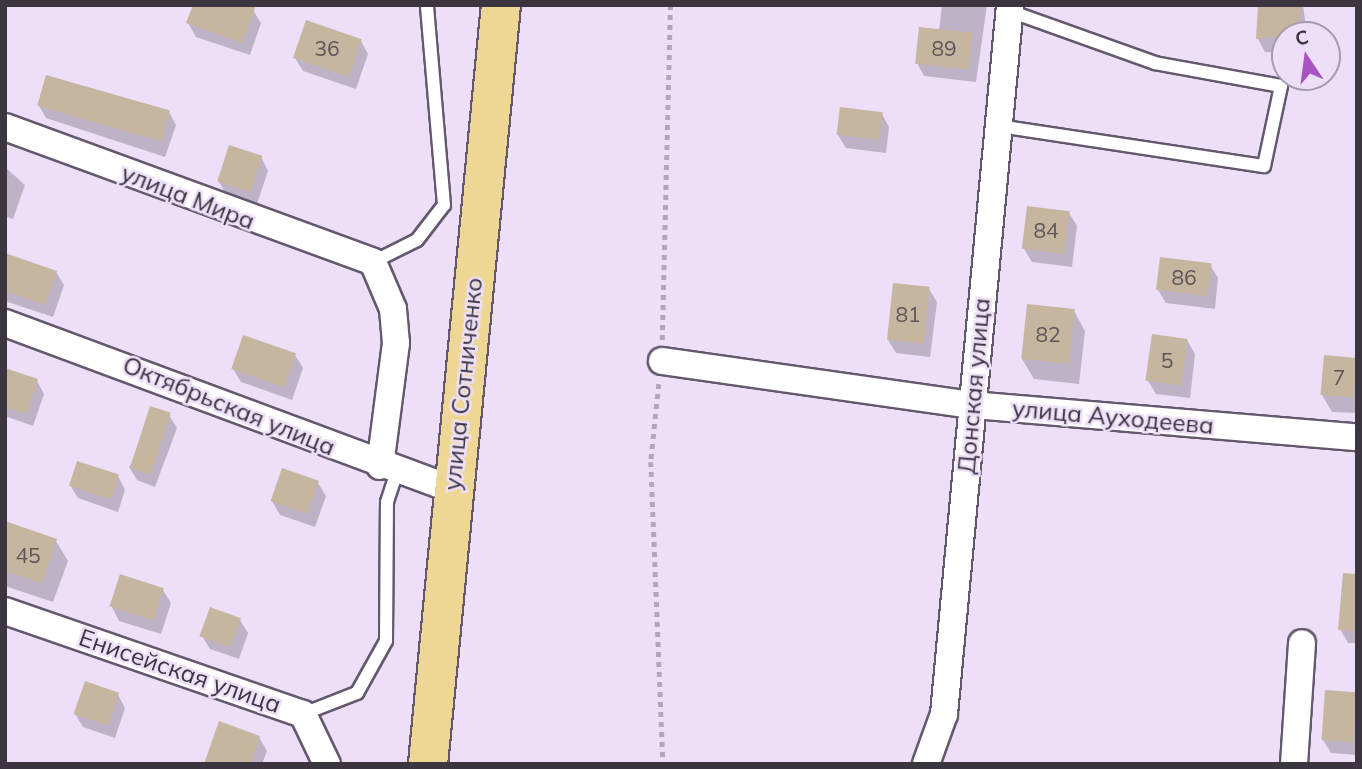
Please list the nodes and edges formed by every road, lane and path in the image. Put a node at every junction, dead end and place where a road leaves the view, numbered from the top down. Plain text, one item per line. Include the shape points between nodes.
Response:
1 (426, 5) edge
2 (501, 5) edge
3 (1010, 8) edge
4 (999, 126) junction
5 (5, 127) edge
6 (373, 262) junction
7 (5, 323) edge
8 (662, 361) dead end
9 (972, 405) junction
10 (1357, 437) edge
11 (388, 469) junction
12 (452, 489) junction
13 (5, 611) edge
14 (1302, 643) dead end
15 (303, 714) junction
16 (327, 764) edge
17 (428, 764) edge
18 (926, 764) edge
19 (1294, 764) edge

1 - 6 lane via 444,205 417,240
2 - 12 main road, улица Сотниченко
3 - 4 street, Донская улица
3 - 4 lane via 1155,63 1281,86 1264,166
4 - 9 street, Донская улица
5 - 6 street, улица Мира
6 - 11 street via 393,309 396,343
7 - 11 street, Октябрьская улица via 188,386
8 - 9 street, улица Ауходеева
9 - 10 street, улица Ауходеева
9 - 18 street, Донская улица via 944,715
11 - 12 street, Октябрьская улица
11 - 15 lane via 386,641 357,693
12 - 17 main road, улица Сотниченко
13 - 15 street, Енисейская улица
14 - 19 street
15 - 16 street, Енисейская улица

